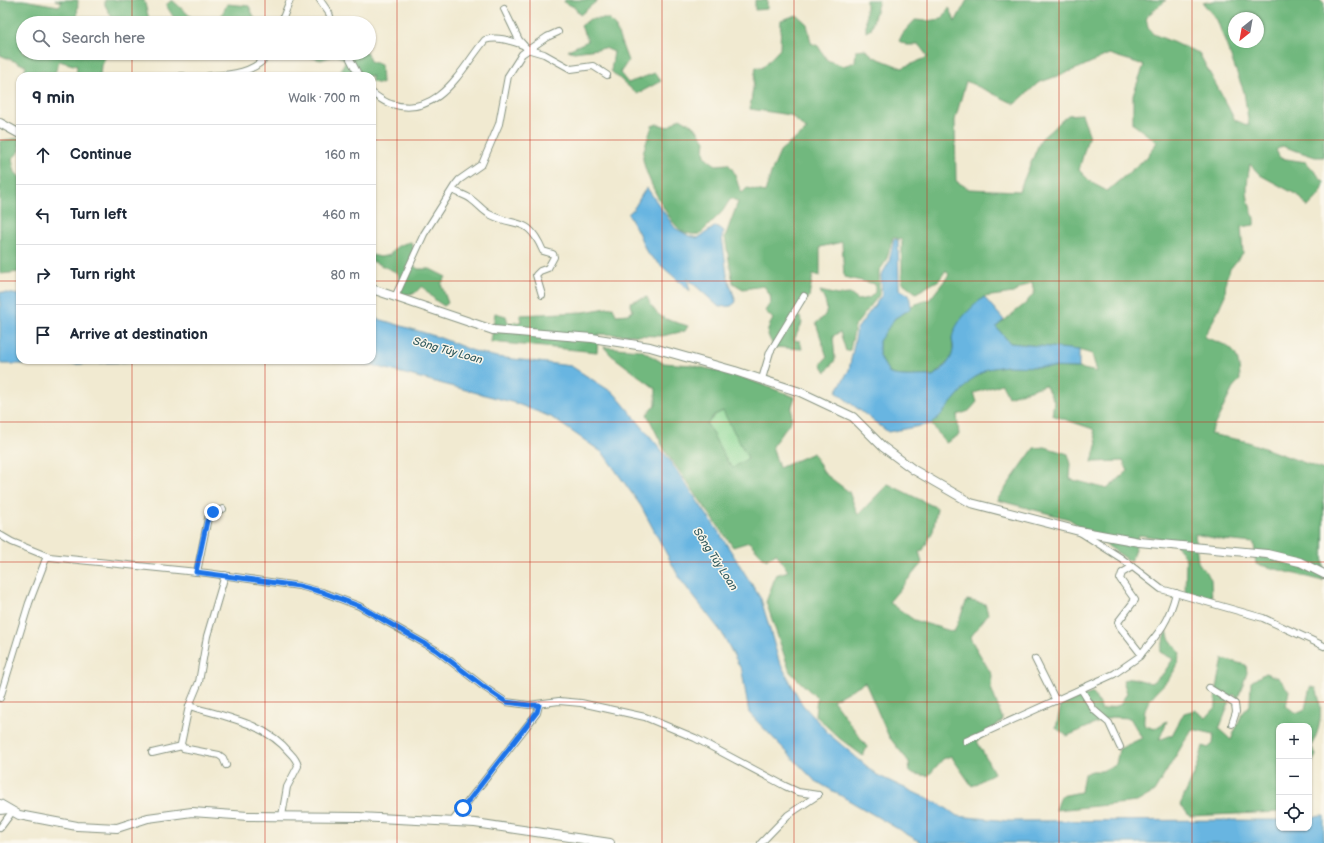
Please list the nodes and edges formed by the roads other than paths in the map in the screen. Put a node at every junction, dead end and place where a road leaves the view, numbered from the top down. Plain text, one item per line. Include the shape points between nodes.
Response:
1 (290, 0) edge
2 (320, 0) edge
3 (504, 9) dead end
4 (284, 16) edge
5 (330, 16) edge
6 (558, 32) dead end
7 (525, 47) junction
8 (260, 60) edge
9 (351, 60) edge
10 (242, 72) edge
11 (357, 72) edge
12 (607, 75) dead end
13 (376, 95) edge
14 (0, 123) edge
15 (16, 132) edge
16 (452, 190) junction
17 (376, 289) edge
18 (396, 295) junction
19 (542, 295) dead end
20 (804, 296) dead end
21 (762, 379) junction
22 (223, 509) dead end
23 (1079, 531) junction
24 (0, 535) edge
25 (47, 556) junction
26 (1132, 567) junction
27 (196, 572) junction
28 (1324, 574) edge
29 (224, 575) junction
30 (1176, 593) junction
31 (1324, 646) edge
32 (1141, 654) junction
33 (1035, 659) dead end
34 (1209, 688) dead end
35 (1081, 689) junction
36 (0, 698) edge
37 (1056, 701) junction
38 (539, 705) junction
39 (189, 706) junction
40 (1232, 724) dead end
41 (966, 742) dead end
42 (182, 746) junction
43 (1120, 747) dead end
44 (152, 752) dead end
45 (226, 765) dead end
46 (0, 804) edge
47 (7, 811) edge
48 (282, 816) junction
49 (452, 822) junction
50 (0, 828) edge
51 (610, 843) edge
52 (761, 843) edge

1 - 4 street
2 - 5 street
3 - 7 street via 509,23
6 - 7 street
7 - 12 street via 571,69 593,66
7 - 13 street via 508,40 485,40 439,97 421,104 405,107 390,104
7 - 16 street via 508,76 499,124 482,164 459,180
8 - 10 street
9 - 11 street
14 - 15 street
16 - 18 street via 424,234
16 - 19 street via 472,199 490,215 526,226 535,235 543,251 553,254 548,268 536,275
17 - 18 street
18 - 21 street via 493,330 592,338 650,347
20 - 21 street via 770,352
21 - 23 street via 800,392 853,417 883,447 914,470 972,504
22 - 27 street via 216,510 208,518
23 - 26 street
23 - 28 street via 1139,542 1268,554 1300,562
24 - 25 street
25 - 27 street
25 - 36 street via 29,603
26 - 30 street via 1161,589
26 - 32 street via 1122,573 1120,579 1135,600 1118,622
27 - 29 street
29 - 38 street via 299,586 359,606 436,650 506,702
29 - 39 street via 198,682
30 - 31 street via 1263,618
30 - 32 street via 1162,629
32 - 35 street via 1114,674
33 - 37 street
34 - 40 street via 1235,704 1236,712
35 - 37 street
35 - 43 street via 1094,710 1109,723
37 - 41 street
38 - 49 street via 537,712
38 - 52 street via 559,701 581,703 645,717 695,738 798,792 818,795 785,818
39 - 42 street
39 - 48 street via 249,724 283,744 298,766 287,787
42 - 44 street
42 - 45 street via 218,755 223,758
46 - 47 street
47 - 48 street via 33,819 77,826 117,828 148,818 192,812
47 - 50 street
48 - 49 street
49 - 51 street via 475,823

